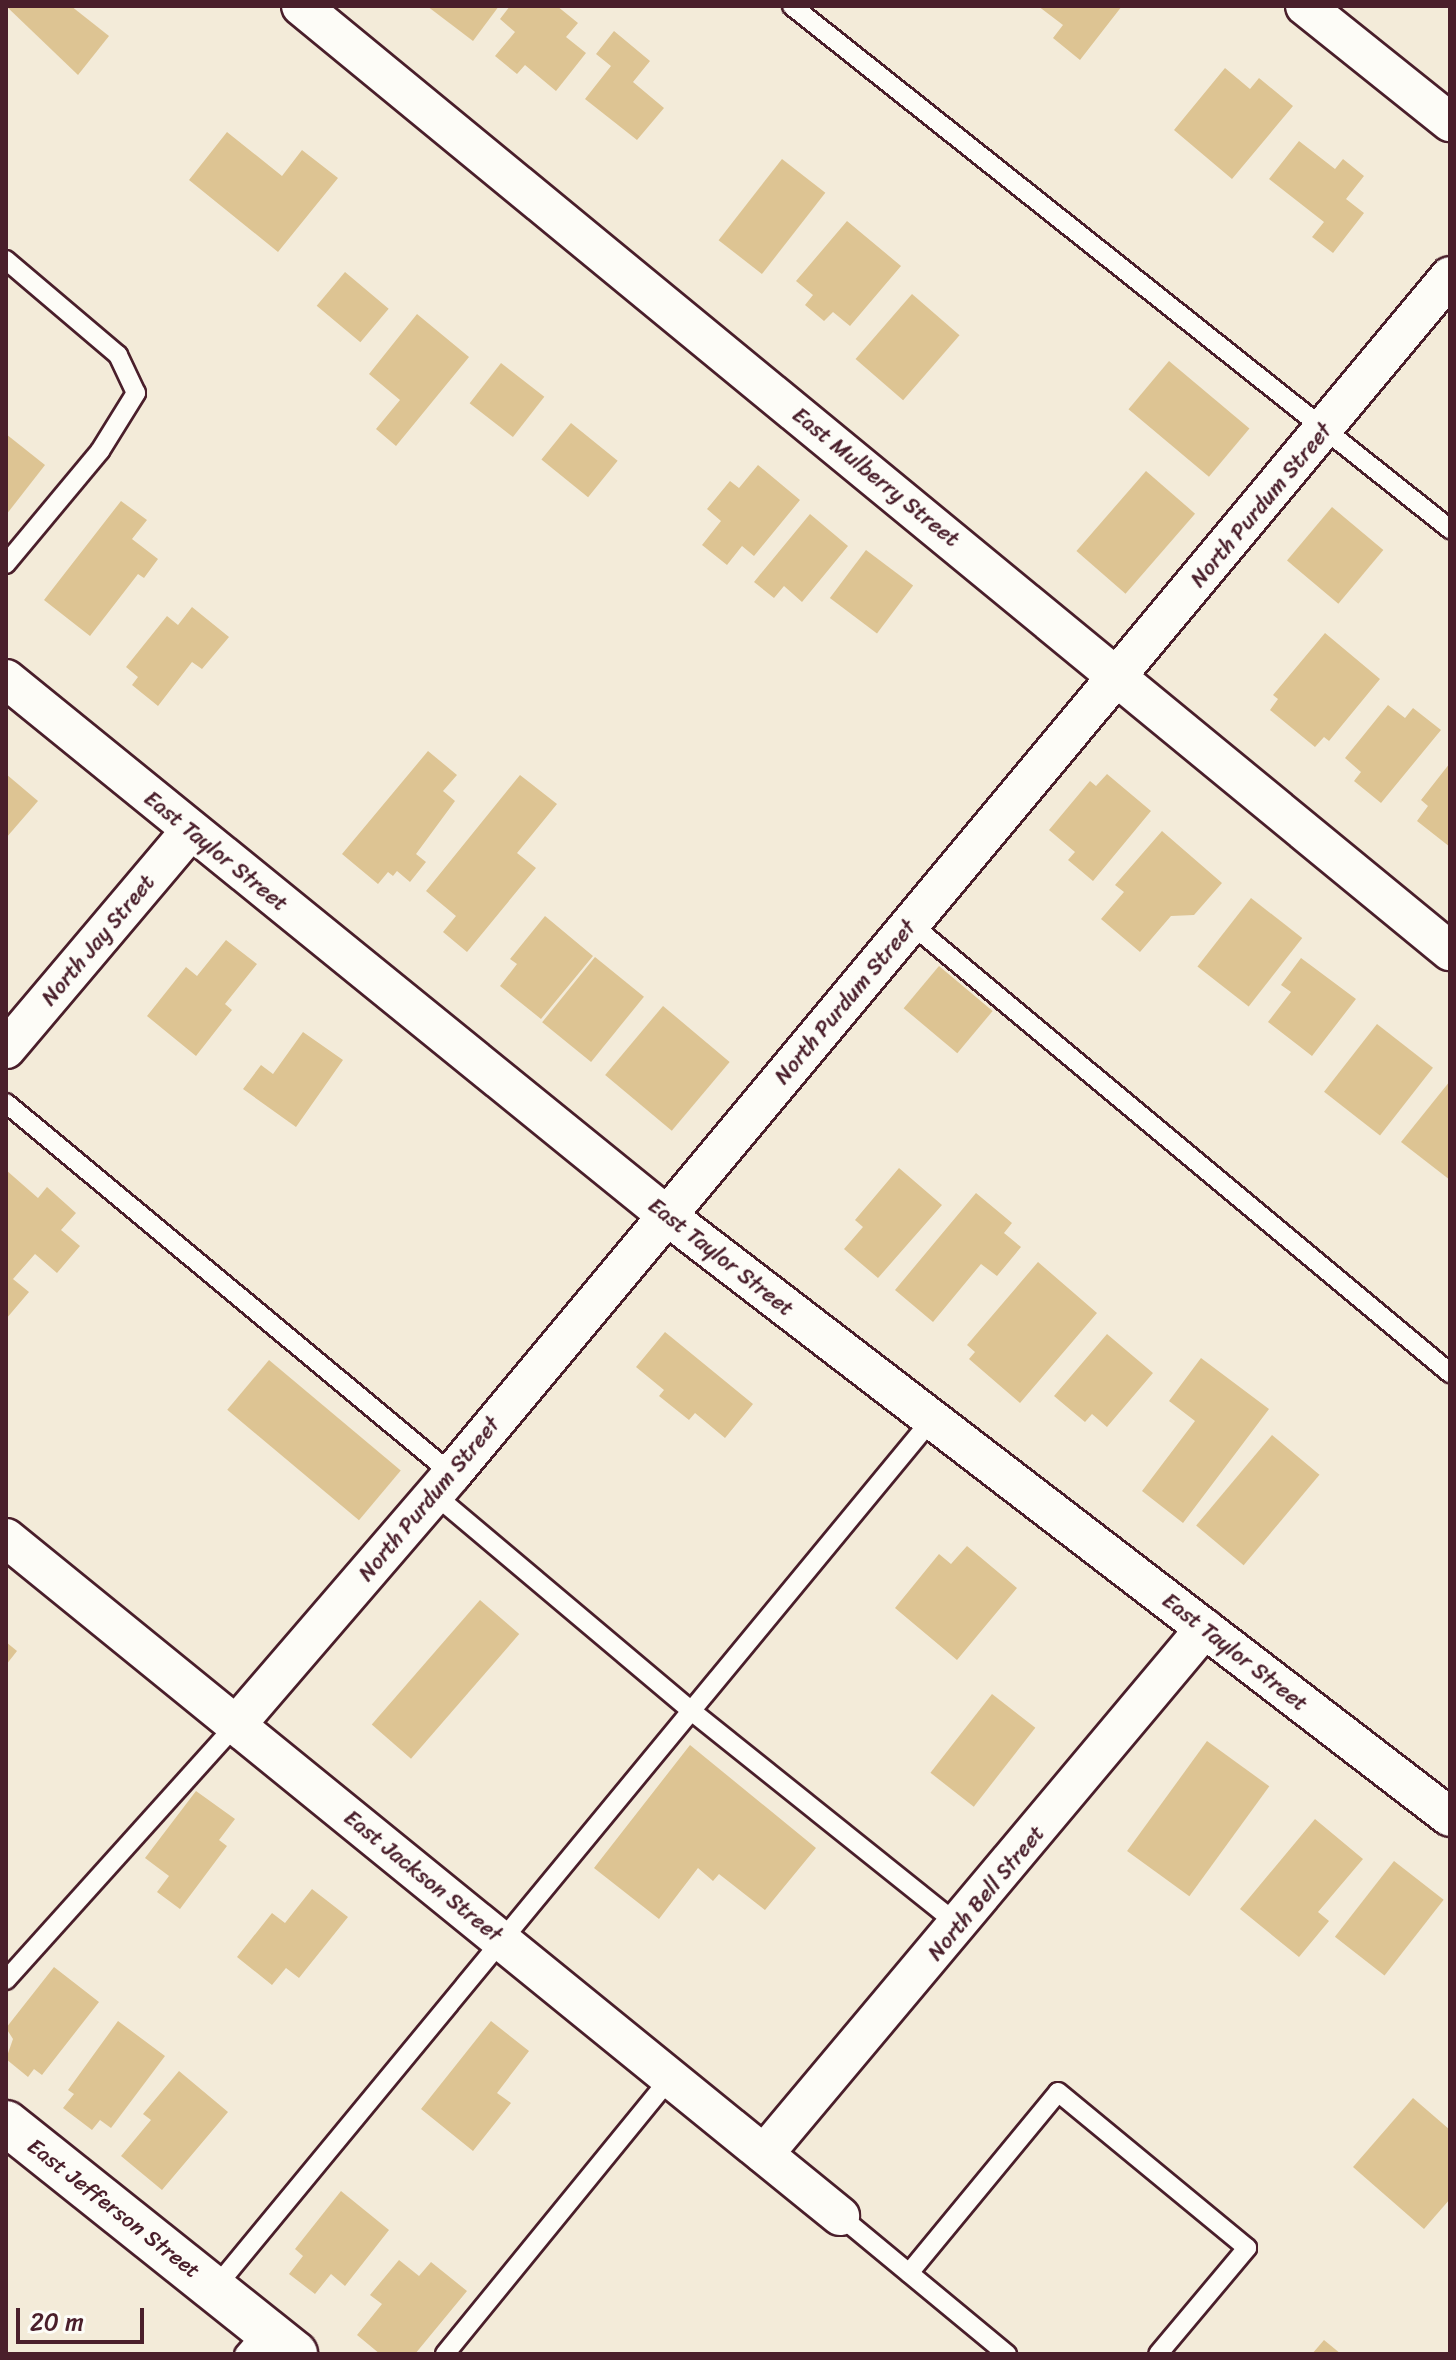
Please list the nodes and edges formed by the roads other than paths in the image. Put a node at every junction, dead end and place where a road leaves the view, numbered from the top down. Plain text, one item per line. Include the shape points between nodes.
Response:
1 (301, 6) edge
2 (792, 6) edge
3 (1305, 6) edge
4 (1450, 122) edge
5 (6, 260) edge
6 (1450, 276) edge
7 (1323, 430) junction
8 (1450, 529) edge
9 (6, 564) edge
10 (1118, 676) junction
11 (6, 679) edge
12 (190, 831) junction
13 (911, 924) junction
14 (1450, 951) edge
15 (6, 1049) edge
16 (6, 1103) edge
17 (666, 1215) junction
18 (1450, 1373) edge
19 (932, 1419) junction
20 (444, 1484) junction
21 (6, 1538) edge
22 (1205, 1628) junction
23 (694, 1713) junction
24 (236, 1725) junction
25 (1450, 1817) edge
26 (959, 1925) junction
27 (502, 1941) junction
28 (6, 1980) edge
29 (671, 2077) junction
30 (6, 2123) edge
31 (764, 2154) junction
32 (840, 2216) joint
33 (909, 2273) junction
34 (215, 2288) junction
35 (268, 2346) edge
36 (445, 2354) edge
37 (1007, 2354) edge
38 (1158, 2354) edge

1 - 10 street, East Mulberry Street
2 - 7 lane
3 - 4 street
5 - 9 lane via 118,355 136,393 100,451
6 - 7 street, North Purdum Street
7 - 8 lane
7 - 10 street, North Purdum Street
10 - 13 street, North Purdum Street
10 - 14 street, East Mulberry Street
11 - 12 street, East Taylor Street
12 - 15 street, North Jay Street
12 - 17 street, East Taylor Street
13 - 17 street, North Purdum Street
13 - 18 lane
16 - 20 lane
17 - 19 street, East Taylor Street
17 - 20 street, North Purdum Street
19 - 22 street, East Taylor Street
19 - 23 lane
20 - 23 lane
20 - 24 street, North Purdum Street
21 - 24 street, East Jackson Street
22 - 25 street, East Taylor Street
22 - 26 street, North Bell Street
23 - 26 lane
23 - 27 lane
24 - 27 street, East Jackson Street
24 - 28 lane
26 - 31 street, North Bell Street
27 - 29 street, East Jackson Street
27 - 34 lane
29 - 31 street, East Jackson Street
29 - 36 lane
30 - 34 street, East Jefferson Street
31 - 32 street, East Jackson Street
32 - 33 lane
33 - 37 lane
33 - 38 lane via 1058,2092 1247,2248
34 - 35 street, East Jefferson Street

